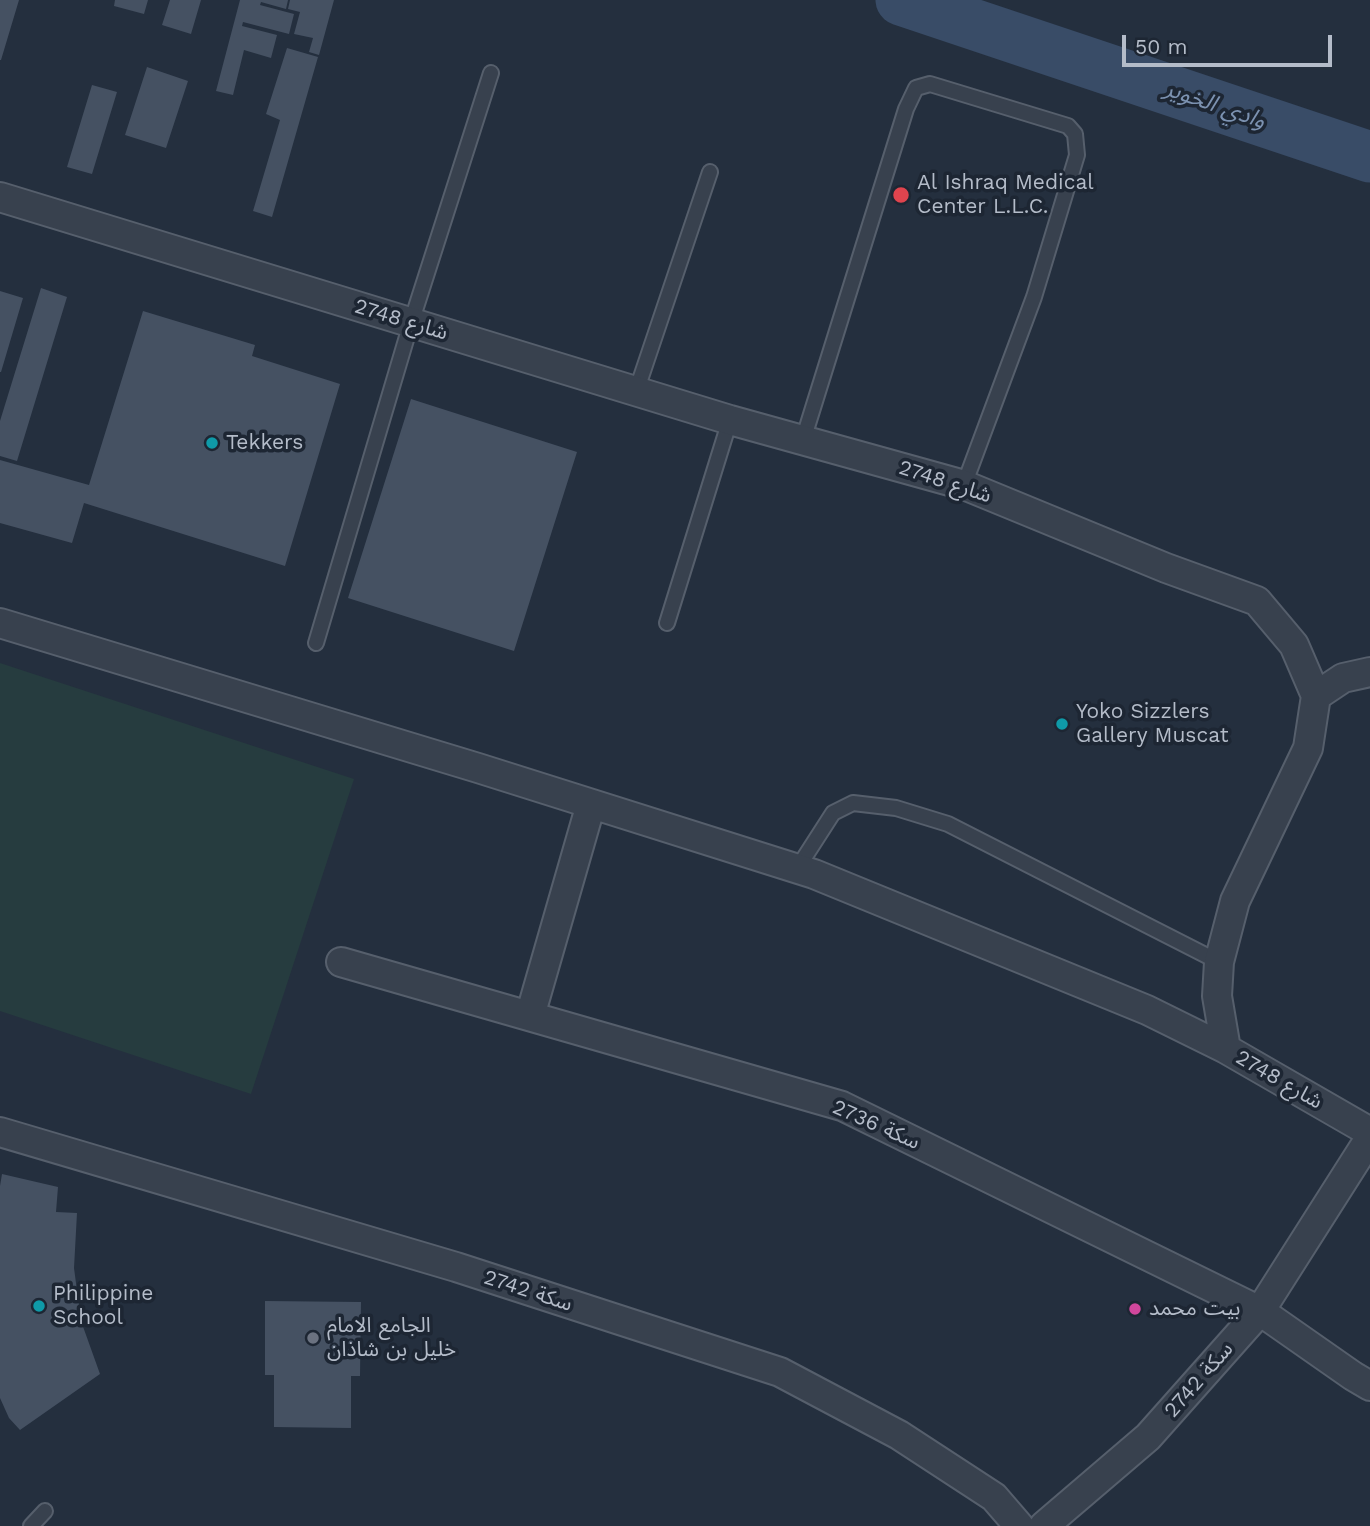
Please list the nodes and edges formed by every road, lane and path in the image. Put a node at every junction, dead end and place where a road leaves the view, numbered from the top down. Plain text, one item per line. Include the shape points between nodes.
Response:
1 (491, 73) dead end
2 (710, 172) dead end
3 (0, 197) edge
4 (411, 323) junction
5 (636, 392) junction
6 (730, 420) junction
7 (803, 440) junction
8 (964, 485) junction
9 (0, 623) edge
10 (667, 623) dead end
11 (316, 643) dead end
12 (1370, 672) edge
13 (1315, 696) junction
14 (591, 804) junction
15 (797, 869) junction
16 (341, 962) dead end
17 (1219, 962) junction
18 (530, 1016) junction
19 (1226, 1049) junction
20 (0, 1132) edge
21 (1370, 1132) edge
22 (1370, 1139) edge
23 (1260, 1311) junction
24 (1370, 1386) edge
25 (45, 1511) dead end
26 (31, 1526) edge
27 (1019, 1526) edge
28 (1044, 1526) edge

1 - 4 lane
2 - 5 lane
3 - 4 street, شارع 2748
4 - 5 street, شارع 2748
4 - 11 lane
5 - 6 street, شارع 2748
6 - 7 street, شارع 2748
6 - 10 lane
7 - 8 street, شارع 2748
7 - 8 lane via 906,109 916,88 930,84 1068,125 1075,134 1077,155 1034,297
8 - 13 street, شارع 2748 via 1257,601 1294,645
9 - 14 street
12 - 13 street via 1343,678
13 - 17 street, شارع 2748 via 1308,748 1235,901
14 - 15 street
14 - 18 street
15 - 17 lane via 833,813 853,803 896,808 948,824
15 - 19 street via 1147,1010
16 - 18 street, سكة 2736
17 - 19 street, شارع 2748 via 1217,996
18 - 23 street, سكة 2736 via 842,1106
19 - 21 street, شارع 2748
20 - 27 street, سكة 2742 via 456,1268 780,1372 899,1435 994,1497
22 - 23 street, سكة 2742
23 - 24 street, سكة 2736
23 - 28 street, سكة 2742 via 1148,1437
25 - 26 lane

